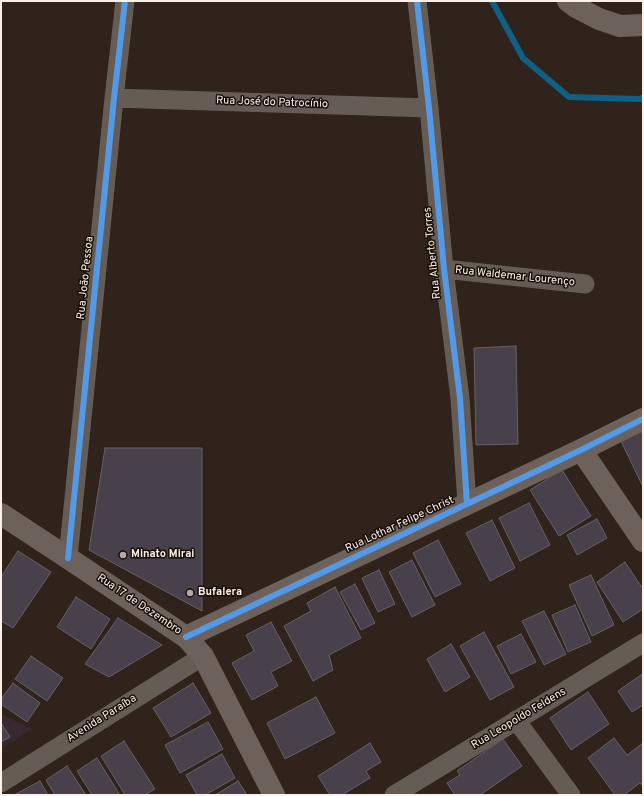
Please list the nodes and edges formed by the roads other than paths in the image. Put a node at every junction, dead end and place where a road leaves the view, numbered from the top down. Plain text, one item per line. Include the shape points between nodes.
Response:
1 (125, 1) edge
2 (417, 1) edge
3 (568, 1) edge
4 (643, 25) edge
5 (114, 98) junction
6 (429, 108) junction
7 (444, 269) junction
8 (585, 284) dead end
9 (643, 419) edge
10 (581, 450) junction
11 (467, 504) junction
12 (1, 514) edge
13 (643, 541) edge
14 (68, 558) junction
15 (186, 637) junction
16 (643, 643) edge
17 (203, 656) junction
18 (516, 720) junction
19 (1, 783) edge
20 (274, 795) edge
21 (394, 795) edge
22 (571, 795) edge

1 - 5 street, Rua João Pessoa
2 - 6 street, Rua Alberto Torres
3 - 4 street via 600,19 620,26
5 - 6 street, Rua José do Patrocínio
5 - 14 street, Rua João Pessoa
6 - 7 street, Rua Alberto Torres
7 - 8 street, Rua Waldemar Lourenço
7 - 11 street, Rua Alberto Torres via 460,398
9 - 10 street, Rua Lothar Felipe Christ
10 - 11 street, Rua Lothar Felipe Christ
10 - 13 street
11 - 15 street, Rua Lothar Felipe Christ
12 - 14 street, Rua 17 de Dezembro
14 - 15 street, Rua 17 de Dezembro
15 - 17 street, Rua 17 de Dezembro
16 - 18 street, Rua Leopoldo Feldens
17 - 19 street, Avenida Paraíba
17 - 20 street, Rua 17 de Dezembro
18 - 21 street, Rua Leopoldo Feldens
18 - 22 street

